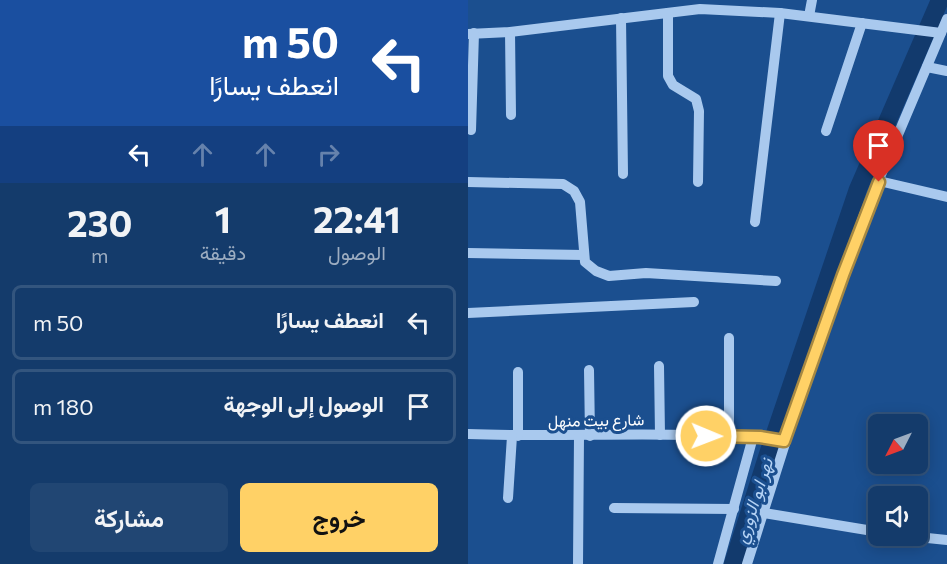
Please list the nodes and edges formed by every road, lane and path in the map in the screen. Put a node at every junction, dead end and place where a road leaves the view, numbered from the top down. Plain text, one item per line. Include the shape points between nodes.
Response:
1 (812, 0) edge
2 (668, 13) junction
3 (780, 13) junction
4 (809, 16) junction
5 (621, 18) junction
6 (947, 19) edge
7 (862, 22) junction
8 (510, 32) junction
9 (941, 33) junction
10 (471, 34) edge
11 (927, 67) junction
12 (947, 71) edge
13 (511, 115) dead end
14 (471, 130) dead end
15 (826, 131) dead end
16 (623, 174) dead end
17 (468, 182) edge
18 (698, 182) dead end
19 (879, 182) junction
20 (947, 197) edge
21 (755, 222) dead end
22 (468, 253) edge
23 (584, 255) junction
24 (776, 281) dead end
25 (694, 302) dead end
26 (468, 314) edge
27 (729, 338) dead end
28 (659, 366) dead end
29 (589, 370) dead end
30 (518, 372) dead end
31 (468, 434) edge
32 (660, 435) junction
33 (515, 436) junction
34 (584, 436) junction
35 (729, 436) junction
36 (757, 437) junction
37 (781, 440) junction
38 (508, 498) dead end
39 (614, 508) dead end
40 (734, 509) junction
41 (764, 513) junction
42 (868, 530) edge
43 (928, 538) edge
44 (947, 540) edge
45 (578, 564) edge
46 (718, 564) edge
47 (747, 564) edge

1 - 4 street
2 - 3 street via 700,9
2 - 5 street
2 - 18 street via 668,76 673,85 696,99 699,111
3 - 4 street
3 - 21 street
4 - 7 street
5 - 8 street
5 - 16 street
6 - 9 street
7 - 9 street
7 - 15 street
8 - 10 street
8 - 13 street
9 - 11 street
10 - 14 street
11 - 12 street
11 - 19 street
17 - 23 street via 563,184 580,202
19 - 20 street
19 - 37 street
22 - 23 street
23 - 24 street via 585,262 596,272 609,276 646,273
25 - 26 street
27 - 35 street
28 - 32 street
29 - 34 street
30 - 33 street
31 - 33 street, شارع بيت منهل
32 - 34 street, شارع بيت منهل
32 - 35 street, شارع بيت منهل
33 - 34 street, شارع بيت منهل
33 - 38 street
34 - 45 street
35 - 36 street, شارع بيت منهل
36 - 37 street, شارع بيت منهل
36 - 40 street
37 - 41 street
39 - 40 street
40 - 46 street
41 - 42 street
41 - 47 street
43 - 44 street

